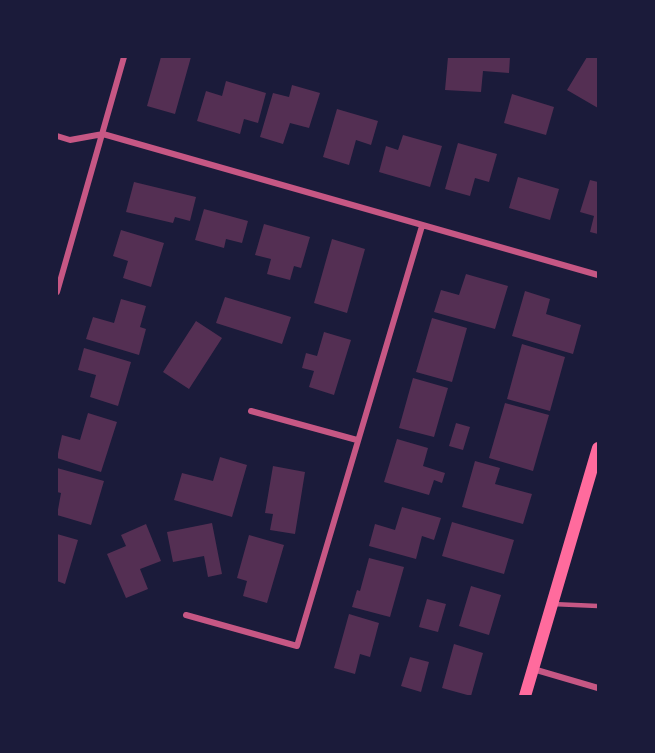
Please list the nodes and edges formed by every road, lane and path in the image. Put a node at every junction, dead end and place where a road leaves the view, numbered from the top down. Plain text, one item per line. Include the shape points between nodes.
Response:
1 (124, 57) edge
2 (103, 134) junction
3 (57, 136) edge
4 (422, 226) junction
5 (598, 275) edge
6 (57, 292) edge
7 (251, 411) dead end
8 (357, 440) junction
9 (598, 448) edge
10 (552, 604) junction
11 (598, 606) edge
12 (186, 615) dead end
13 (534, 669) junction
14 (598, 688) edge
15 (525, 696) edge

1 - 2 street
2 - 3 street via 70,140
2 - 4 street
2 - 6 street
4 - 5 street
4 - 8 street
7 - 8 street
8 - 12 street via 297,646
9 - 10 main road
10 - 11 lane
10 - 13 main road
13 - 14 street
13 - 15 main road

